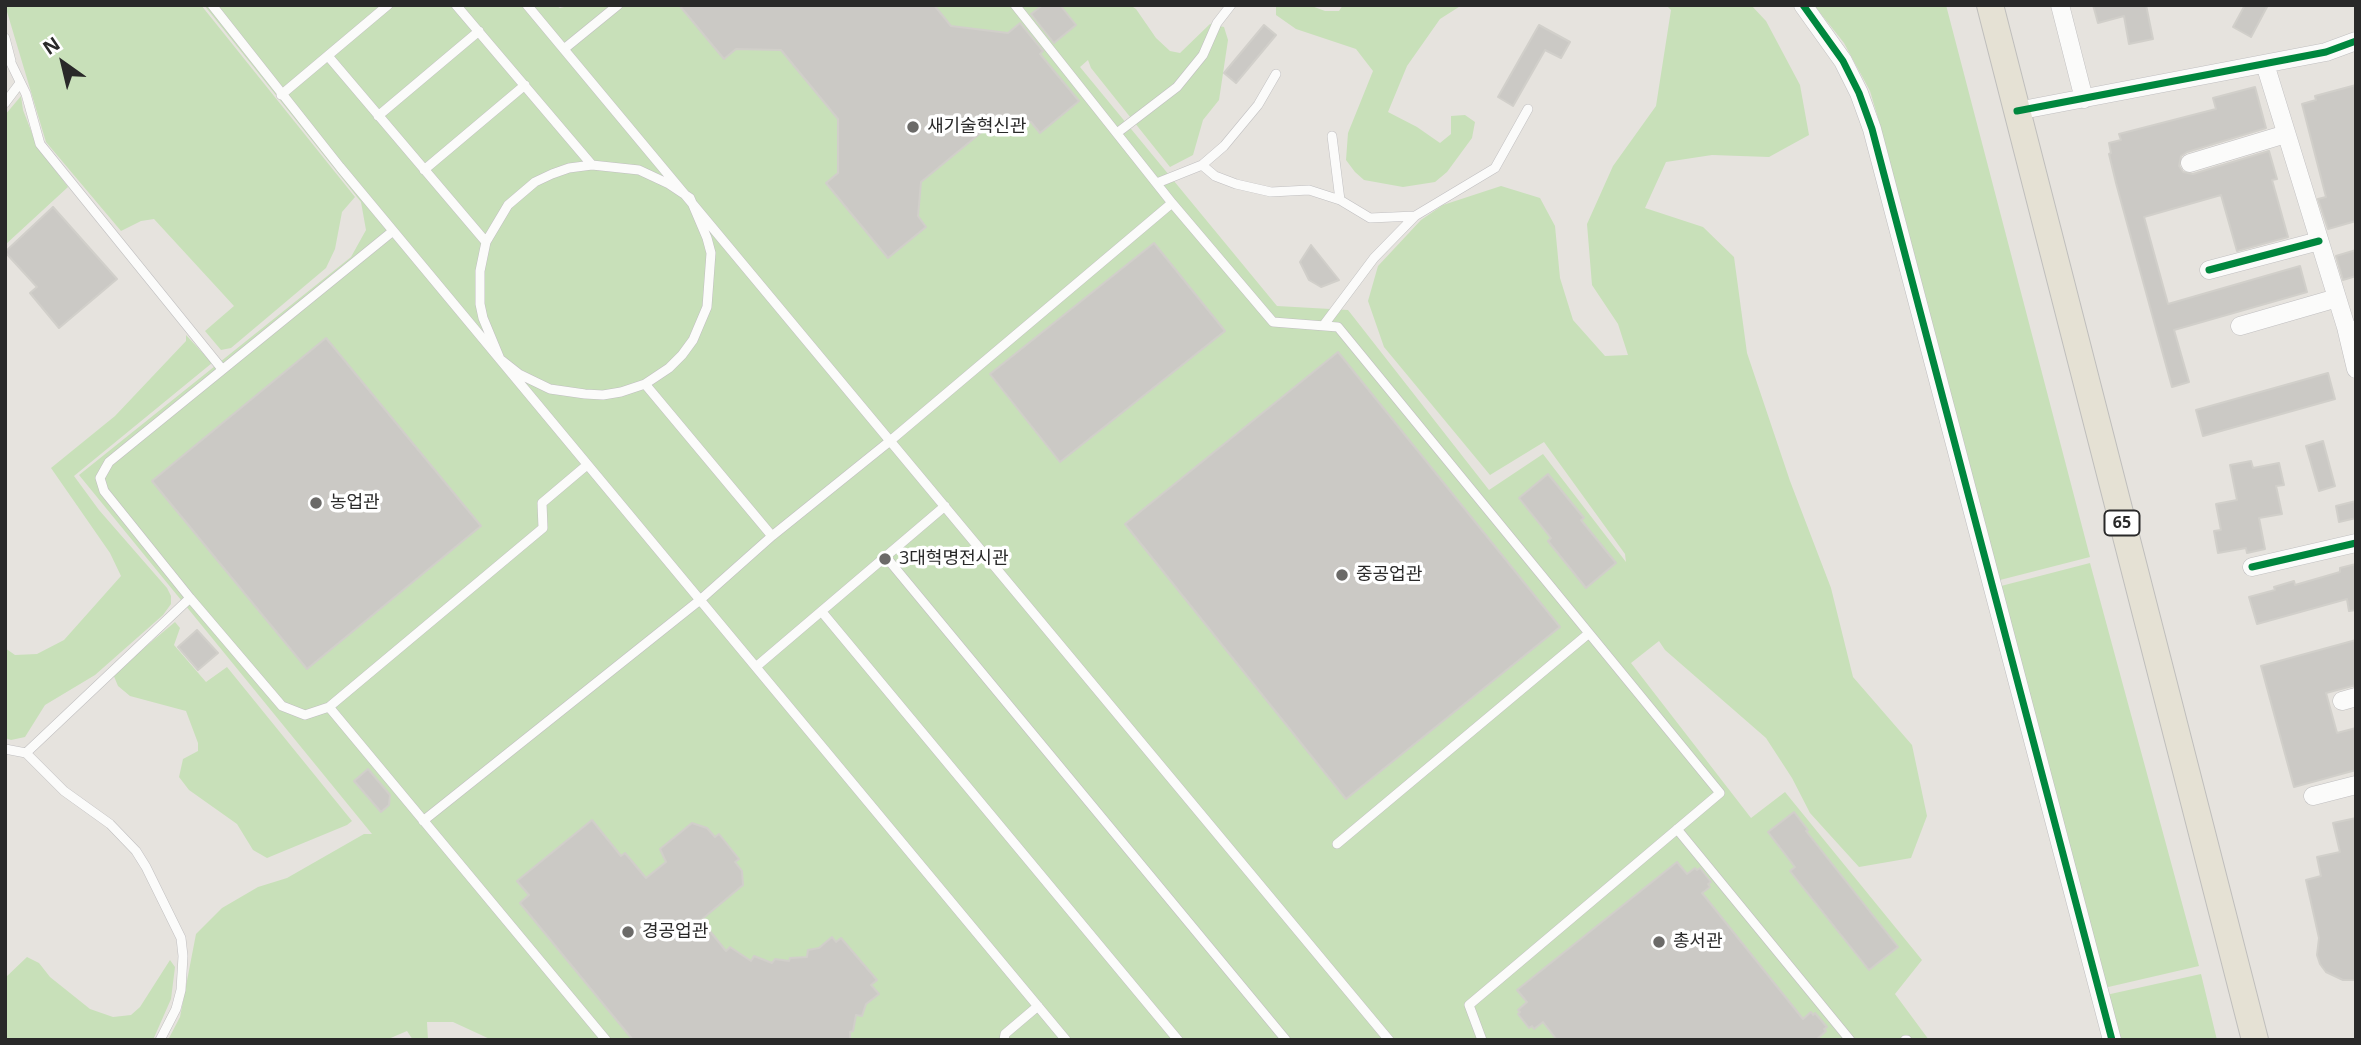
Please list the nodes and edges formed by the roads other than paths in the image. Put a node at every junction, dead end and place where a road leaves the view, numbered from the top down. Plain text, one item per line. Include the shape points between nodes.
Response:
1 (212, 5) edge
2 (388, 5) edge
3 (456, 5) edge
4 (527, 5) edge
5 (618, 5) edge
6 (1015, 5) edge
7 (1231, 5) edge
8 (1803, 5) edge
9 (1990, 5) edge
10 (2060, 5) edge
11 (479, 31) junction
12 (5, 38) edge
13 (2356, 41) edge
14 (564, 49) junction
15 (328, 56) junction
16 (8, 59) edge
17 (2265, 64) junction
18 (1276, 74) dead end
19 (20, 83) junction
20 (525, 85) junction
21 (281, 95) junction
22 (2084, 99) junction
23 (5, 103) edge
24 (1528, 109) dead end
25 (2017, 111) junction
26 (378, 116) junction
27 (1117, 133) junction
28 (2287, 134) junction
29 (1332, 136) dead end
30 (2190, 163) dead end
31 (592, 165) junction
32 (1202, 165) junction
33 (424, 170) junction
34 (1157, 184) junction
35 (690, 198) junction
36 (1340, 200) junction
37 (1172, 203) junction
38 (1415, 216) junction
39 (393, 231) junction
40 (2319, 241) junction
41 (486, 242) junction
42 (2209, 270) dead end
43 (2337, 298) junction
44 (1323, 326) junction
45 (2240, 327) dead end
46 (2351, 330) edge
47 (500, 359) junction
48 (222, 369) junction
49 (2356, 369) edge
50 (645, 384) junction
51 (891, 441) junction
52 (587, 465) junction
53 (945, 506) junction
54 (772, 536) junction
55 (2356, 542) edge
56 (886, 557) junction
57 (2252, 567) dead end
58 (190, 598) junction
59 (700, 600) junction
60 (822, 611) junction
61 (1588, 634) junction
62 (757, 666) junction
63 (329, 707) junction
64 (5, 749) edge
65 (26, 753) junction
66 (2356, 785) edge
67 (2313, 796) dead end
68 (423, 821) junction
69 (1677, 829) junction
70 (1337, 844) dead end
71 (1038, 1006) junction
72 (160, 1040) edge
73 (606, 1040) edge
74 (1004, 1040) edge
75 (1066, 1040) edge
76 (1178, 1040) edge
77 (1286, 1040) edge
78 (1389, 1040) edge
79 (1482, 1040) edge
80 (1850, 1040) edge
81 (2112, 1040) edge
82 (2255, 1040) edge

1 - 21 lane
2 - 15 lane
3 - 11 lane
4 - 14 lane
5 - 14 lane
6 - 27 lane
7 - 27 lane via 1203,55 1177,87
8 - 81 street via 1843,61 1872,129
9 - 25 main road, 65
10 - 22 street
11 - 20 lane
11 - 26 lane
12 - 16 lane
13 - 17 street
14 - 35 lane
15 - 21 lane
15 - 26 lane
16 - 19 lane
17 - 22 street
17 - 28 street
18 - 32 lane via 1258,105
19 - 23 lane
19 - 48 lane via 40,144
20 - 31 lane
20 - 33 lane
21 - 39 lane
22 - 25 street
24 - 38 lane via 1495,168
25 - 82 main road, 65
26 - 33 lane
27 - 34 lane
28 - 30 street
28 - 40 street
29 - 36 lane
31 - 35 lane via 639,170
31 - 41 lane via 569,168 528,187 508,205
32 - 34 lane
32 - 36 lane via 1236,184 1271,192 1309,190
33 - 41 lane
34 - 37 lane
35 - 50 lane via 710,254 707,307 682,355
35 - 51 lane
36 - 38 lane via 1370,218
37 - 44 lane via 1273,323
37 - 51 lane
38 - 44 lane via 1374,258
39 - 47 lane
39 - 48 lane
40 - 42 street
40 - 43 street
41 - 47 lane via 480,304
43 - 45 street
43 - 46 street
44 - 61 lane via 1338,327
46 - 49 street
47 - 50 lane via 550,389 603,394
47 - 52 lane
48 - 58 lane via 109,462 100,478 104,491
50 - 54 lane
51 - 53 lane
51 - 54 lane
52 - 59 lane
52 - 63 lane via 542,503 543,528
53 - 56 lane
53 - 78 lane
54 - 59 lane
55 - 57 street
56 - 60 lane
56 - 77 lane
58 - 63 lane via 282,706 305,715
58 - 65 lane
59 - 62 lane
59 - 68 lane
60 - 62 lane
60 - 76 lane
61 - 69 lane via 1720,793
61 - 70 lane
62 - 71 lane
63 - 68 lane
64 - 65 lane
65 - 72 lane via 64,791 125,838 170,914 181,938 184,973 176,1009
66 - 67 street
68 - 73 lane
69 - 79 lane via 1469,1005
69 - 80 lane
71 - 74 lane via 1005,1034
71 - 75 lane

